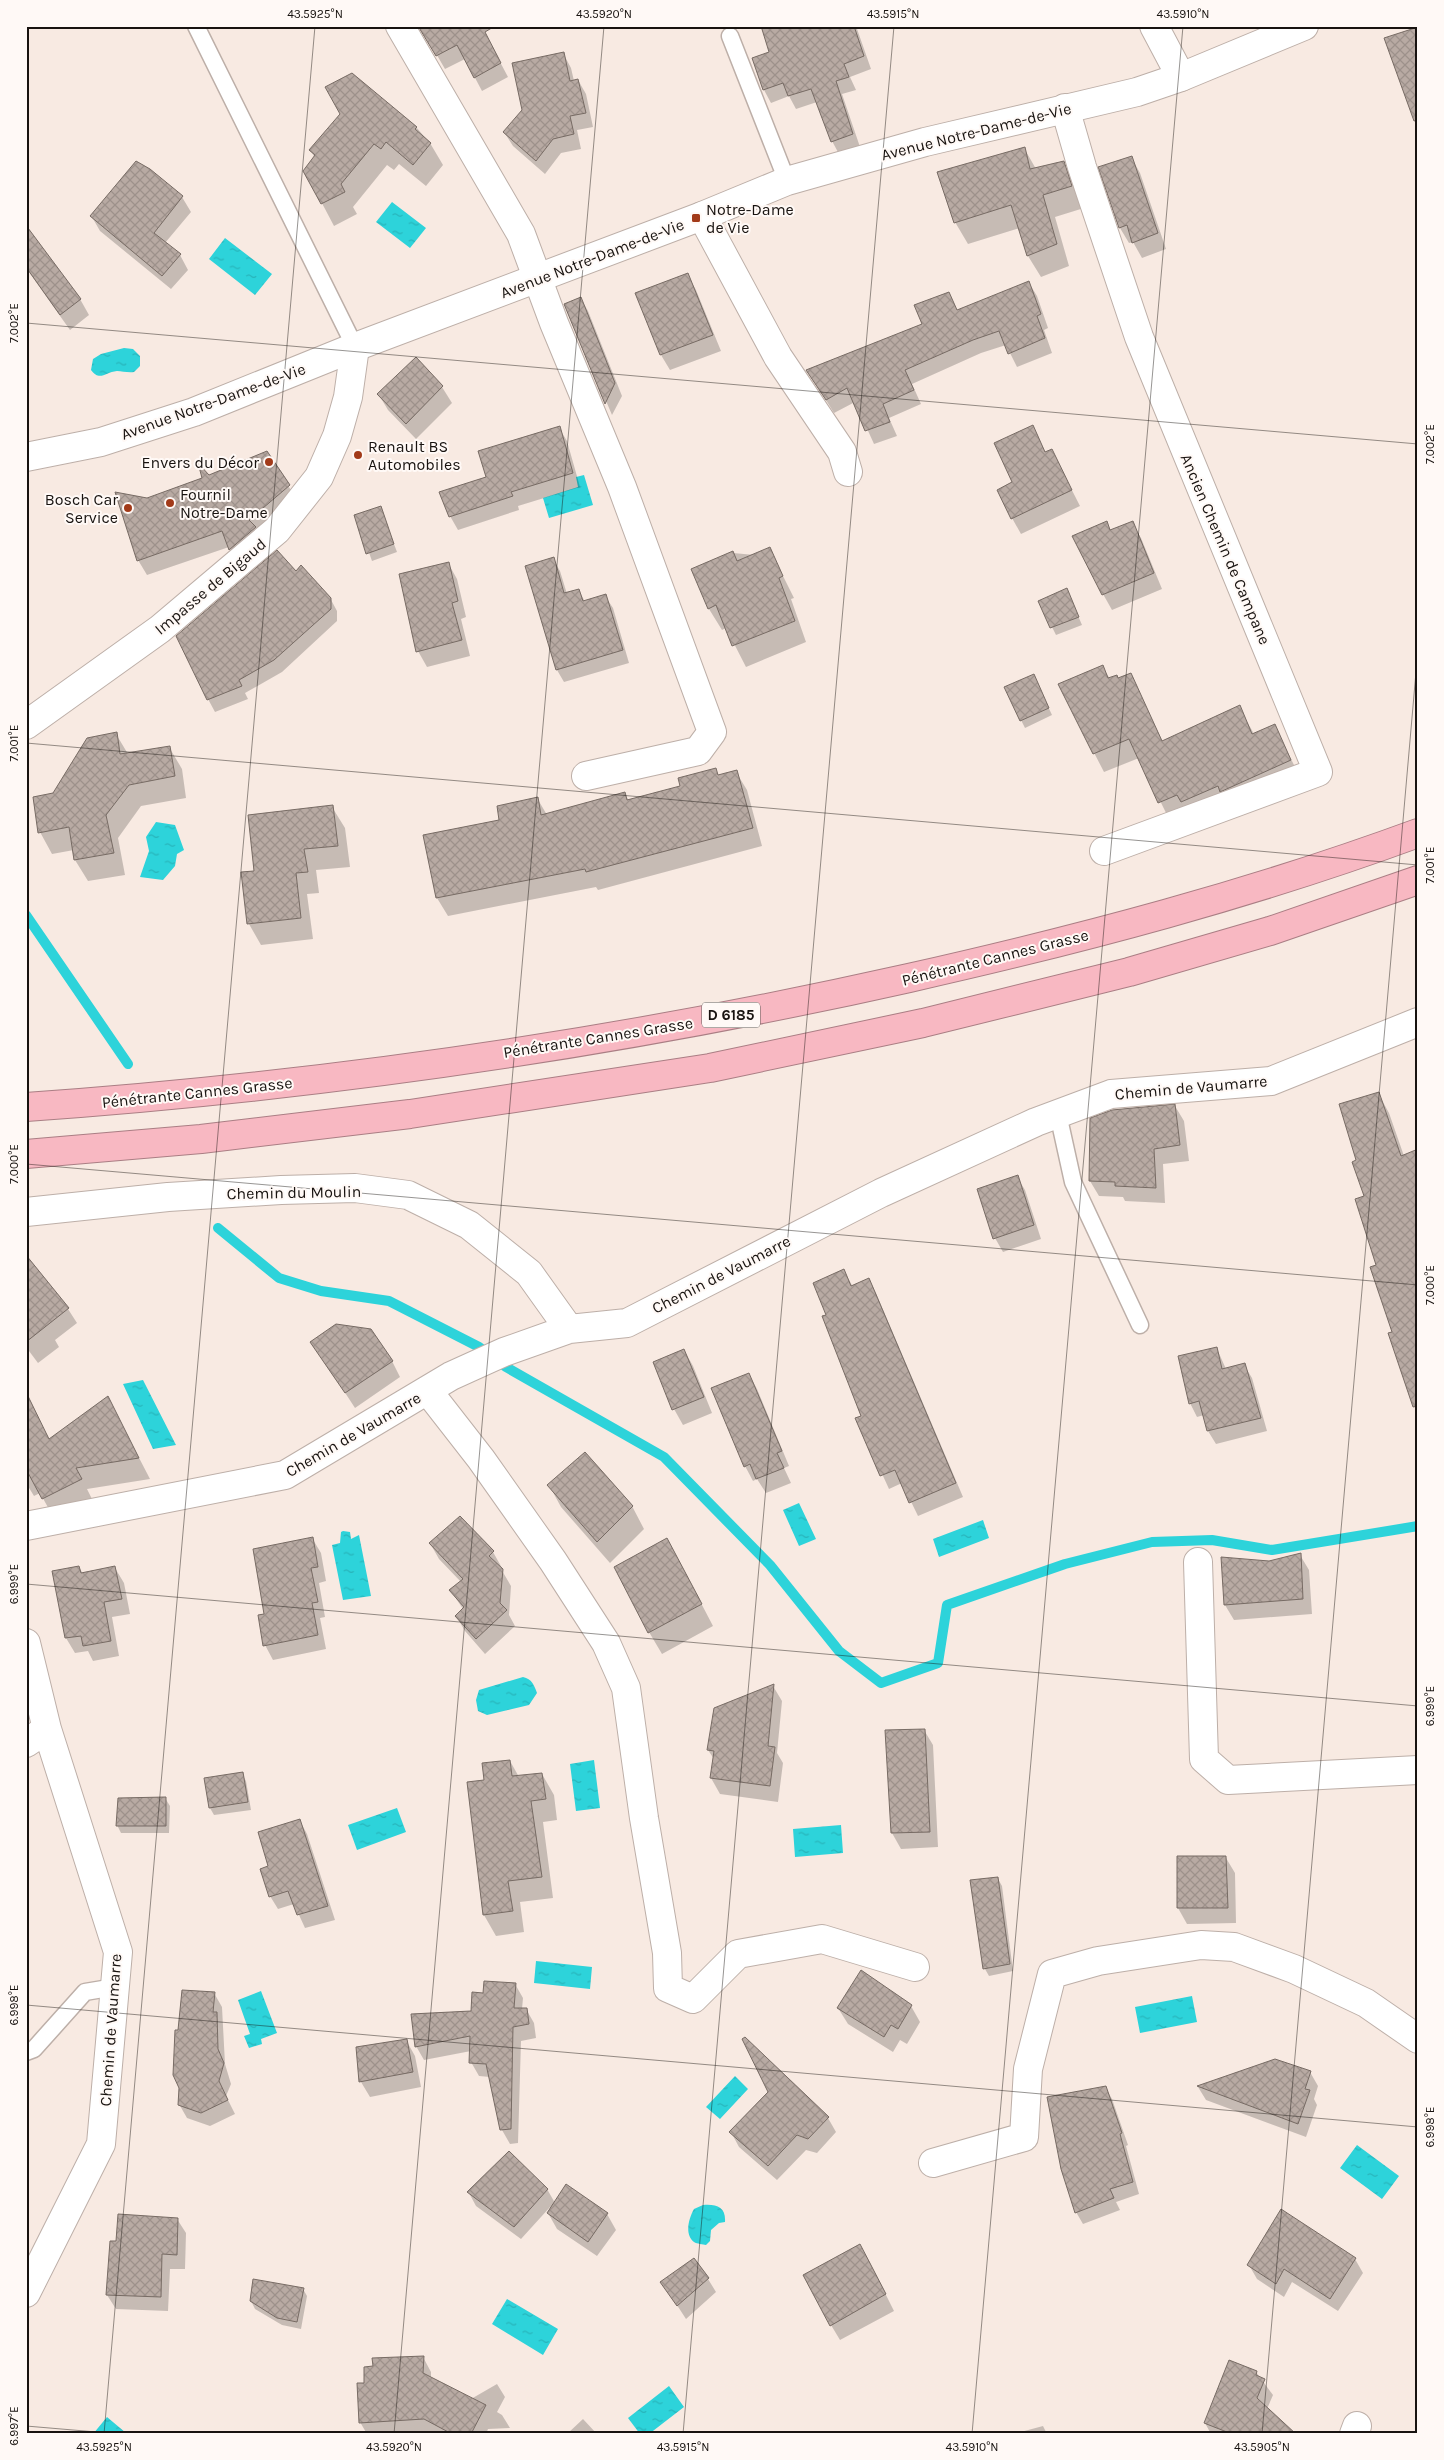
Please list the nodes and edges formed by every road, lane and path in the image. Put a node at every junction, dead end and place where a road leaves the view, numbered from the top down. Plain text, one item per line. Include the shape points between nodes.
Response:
1 (196, 26) edge
2 (400, 26) edge
3 (1154, 26) edge
4 (1304, 26) edge
5 (730, 36) dead end
6 (1181, 77) junction
7 (1065, 108) junction
8 (787, 181) junction
9 (702, 216) junction
10 (536, 279) junction
11 (355, 347) junction
12 (26, 457) edge
13 (848, 472) dead end
14 (26, 725) edge
15 (586, 776) dead end
16 (1418, 833) edge
17 (1104, 851) dead end
18 (1418, 880) edge
19 (1418, 1022) edge
20 (26, 1108) edge
21 (1058, 1114) junction
22 (26, 1154) edge
23 (26, 1212) edge
24 (1140, 1325) dead end
25 (569, 1329) junction
26 (428, 1391) junction
27 (26, 1526) edge
28 (1198, 1562) dead end
29 (26, 1643) edge
30 (37, 1736) edge
31 (1418, 1770) edge
32 (915, 1967) dead end
33 (115, 1988) junction
34 (1418, 2038) edge
35 (26, 2052) edge
36 (933, 2163) dead end
37 (26, 2293) edge

1 - 11 lane
2 - 10 street via 521,234
3 - 6 street
4 - 6 street, Avenue Notre-Dame-de-Vie
5 - 8 lane
6 - 7 street, Avenue Notre-Dame-de-Vie via 1137,92
7 - 8 street, Avenue Notre-Dame-de-Vie via 925,142
7 - 17 street, Ancien Chemin de Campane via 1139,338 1318,772
8 - 9 street, Avenue Notre-Dame-de-Vie
9 - 10 street, Avenue Notre-Dame-de-Vie
9 - 13 street via 778,357 842,452
10 - 11 street, Avenue Notre-Dame-de-Vie
10 - 15 street via 622,487 712,732 698,751
11 - 12 street, Avenue Notre-Dame-de-Vie via 194,412 102,442
11 - 14 street, Impasse de Bigaud via 348,397 337,436 319,477 277,530 160,629
16 - 20 highway, Pénétrante Cannes Grasse / D 6185 via 1342,861 1210,902 1001,957 791,1004 584,1041 370,1072 160,1098
18 - 22 highway via 1270,931 1129,972 923,1023 710,1068 410,1114 201,1139
19 - 21 street, Chemin de Vaumarre via 1271,1081 1111,1094
21 - 24 lane via 1073,1182
21 - 25 street, Chemin de Vaumarre via 881,1193 627,1323
23 - 25 street, Chemin du Moulin via 168,1197 281,1190 355,1188 408,1195 469,1225 529,1272
25 - 26 street, Chemin de Vaumarre via 504,1352
26 - 27 street, Chemin de Vaumarre via 285,1474
26 - 32 street via 553,1561 606,1644 626,1688 667,1953 668,1988 693,1999 738,1954 822,1939
28 - 31 street via 1204,1759 1228,1780
29 - 30 street, Chemin de Vaumarre
30 - 33 street, Chemin de Vaumarre via 118,1952
33 - 35 lane via 85,1992 34,2049
33 - 37 street, Chemin de Vaumarre via 101,2144
34 - 36 street via 1366,2003 1294,1969 1234,1947 1201,1945 1098,1961 1052,1974 1028,2069 1024,2137

